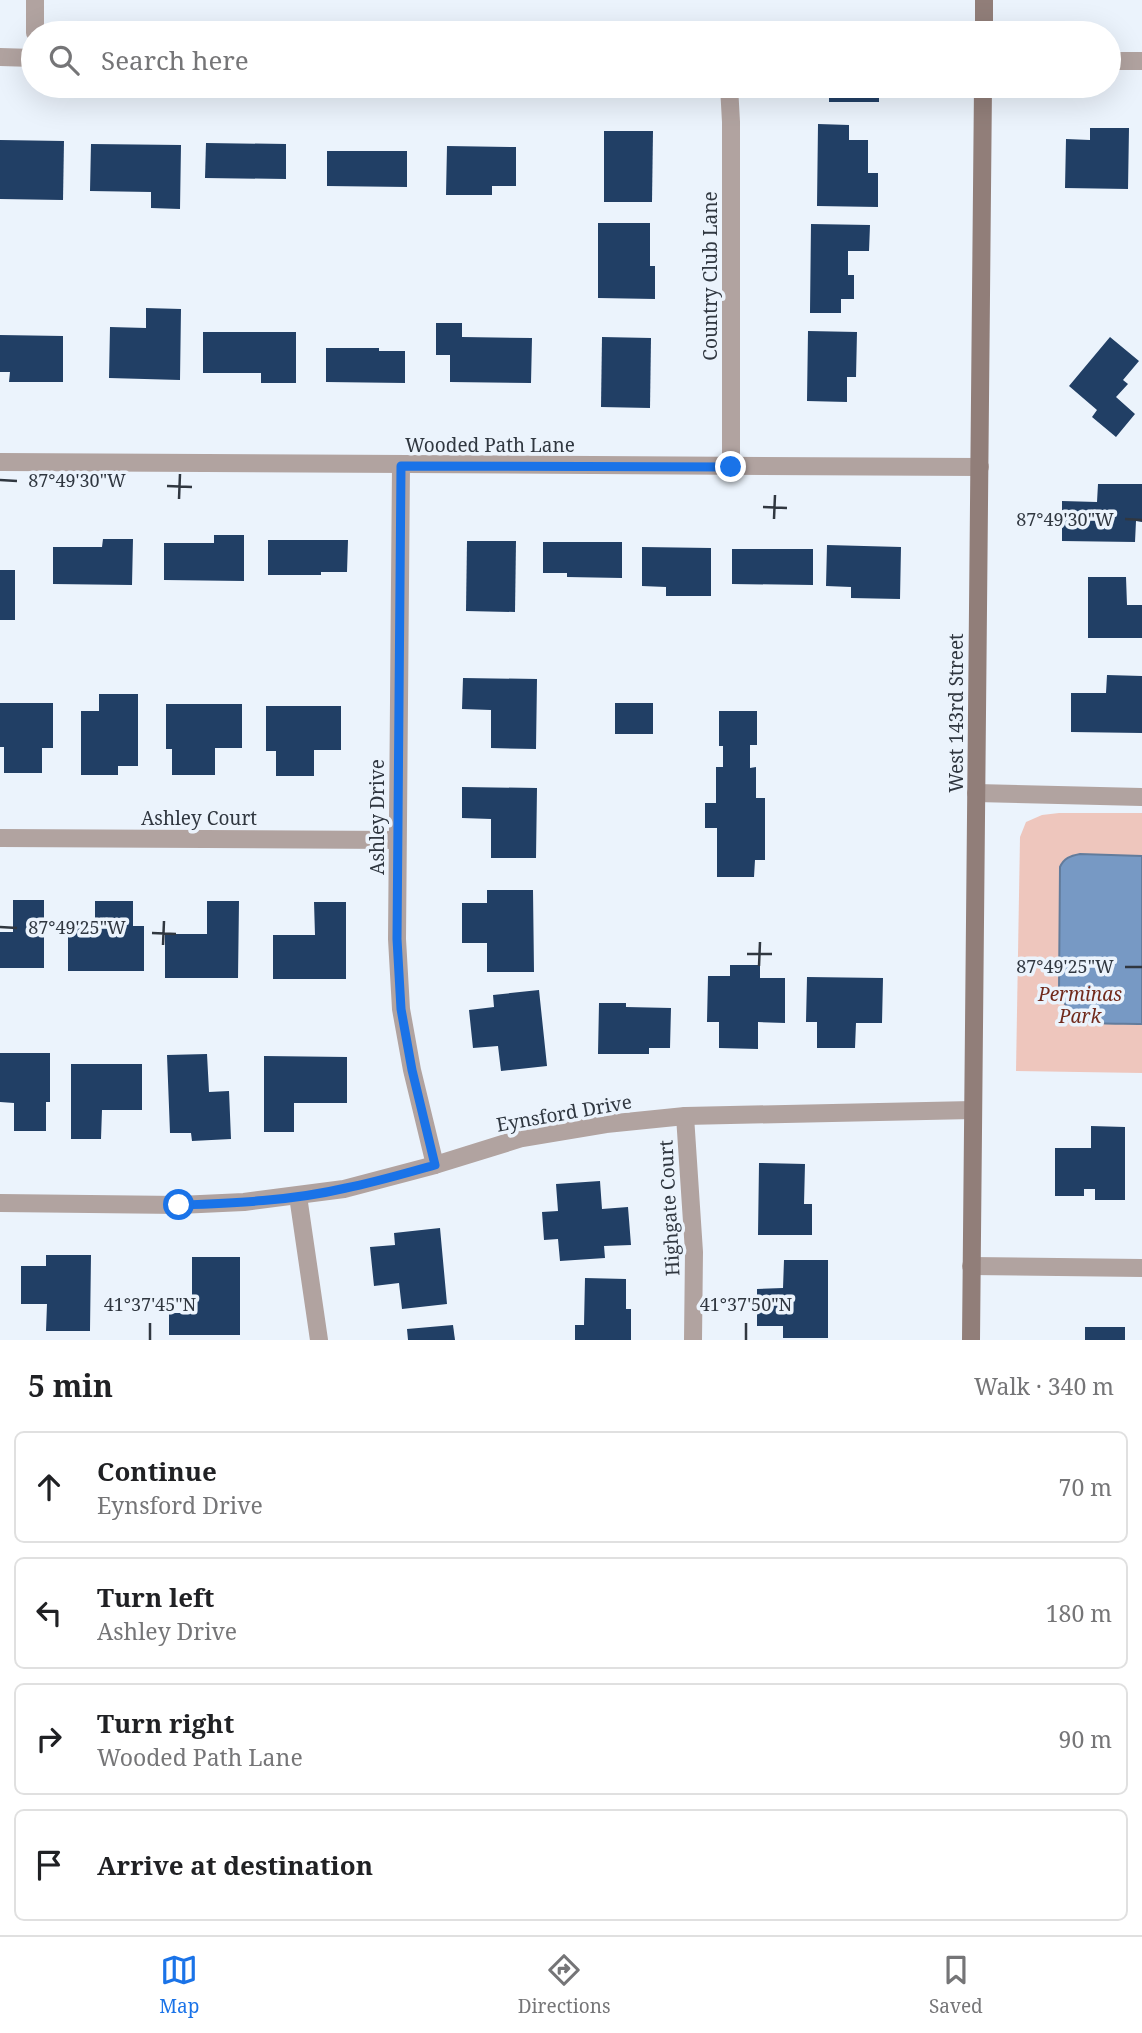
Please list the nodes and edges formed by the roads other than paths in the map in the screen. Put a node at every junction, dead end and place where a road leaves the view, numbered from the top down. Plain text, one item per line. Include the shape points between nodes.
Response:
1 (35, 0) edge
2 (984, 0) edge
3 (35, 21) edge
4 (984, 21) edge
5 (0, 57) edge
6 (21, 58) edge
7 (1121, 61) edge
8 (1142, 61) edge
9 (730, 98) edge
10 (983, 98) edge
11 (0, 463) edge
12 (401, 466) junction
13 (731, 467) junction
14 (979, 467) junction
15 (976, 793) junction
16 (1142, 797) edge
17 (0, 838) edge
18 (397, 840) junction
19 (973, 1110) junction
20 (685, 1116) junction
21 (435, 1165) junction
22 (298, 1196) junction
23 (0, 1203) edge
24 (971, 1266) junction
25 (1142, 1268) edge
26 (319, 1340) edge
27 (693, 1340) edge
28 (971, 1340) edge

1 - 3 street
2 - 4 main road
5 - 6 street
7 - 8 street
9 - 13 street, Country Club Lane
10 - 14 main road, West 143rd Street
11 - 12 street, Wooded Path Lane
12 - 13 street, Wooded Path Lane
12 - 18 street, Ashley Drive
13 - 14 street, Wooded Path Lane
14 - 15 main road, West 143rd Street
15 - 16 street
15 - 19 main road, West 143rd Street
17 - 18 street, Ashley Court
18 - 21 street, Ashley Drive via 401,1009
19 - 20 street, Eynsford Drive
19 - 24 main road, West 143rd Street
20 - 21 street, Eynsford Drive via 522,1138
20 - 27 street, Highgate Court via 694,1252
21 - 22 street, Eynsford Drive
22 - 23 street, Eynsford Drive via 179,1205
22 - 26 street
24 - 25 street
24 - 28 main road, West 143rd Street

